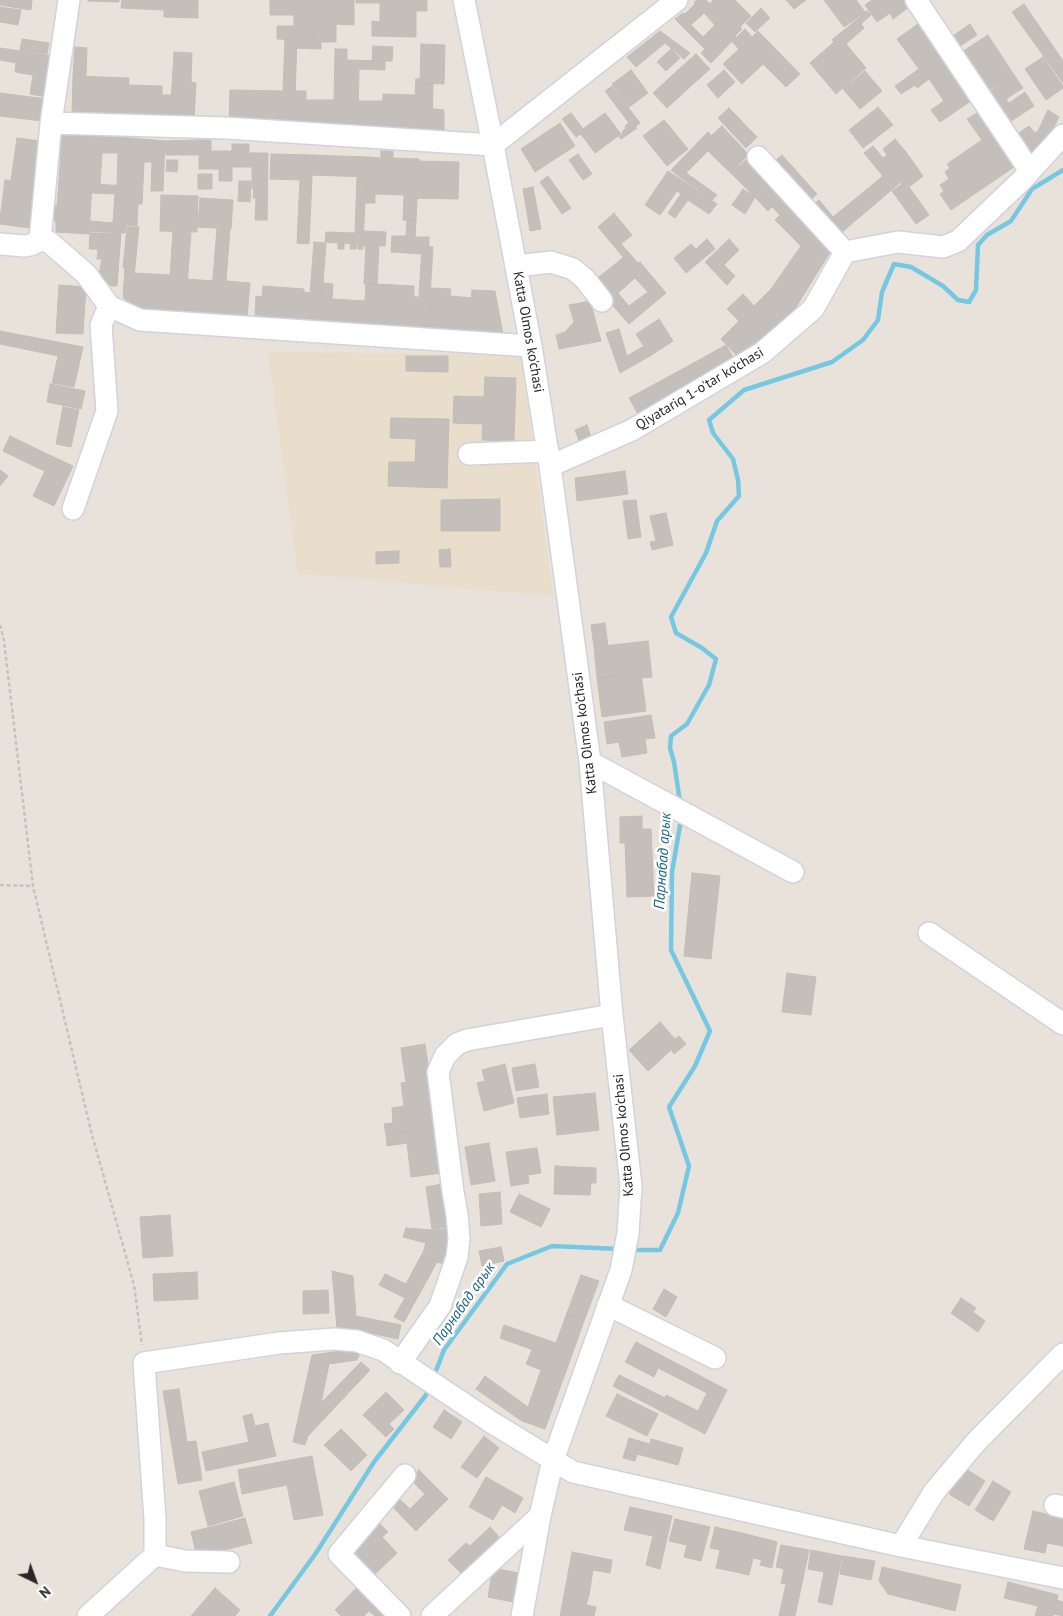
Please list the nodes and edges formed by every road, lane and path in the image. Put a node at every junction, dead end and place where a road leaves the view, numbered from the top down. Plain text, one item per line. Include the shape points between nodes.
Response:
1 (68, 0) edge
2 (464, 0) edge
3 (677, 0) edge
4 (916, 0) edge
5 (52, 123) junction
6 (1063, 135) edge
7 (493, 145) junction
8 (758, 157) dead end
9 (1030, 171) junction
10 (40, 240) junction
11 (0, 244) edge
12 (845, 252) junction
13 (516, 266) junction
14 (602, 301) dead end
15 (109, 306) junction
16 (531, 346) junction
17 (468, 454) dead end
18 (549, 458) junction
19 (73, 509) dead end
20 (0, 624) edge
21 (590, 762) junction
22 (793, 872) dead end
23 (0, 885) edge
24 (33, 886) junction
25 (929, 933) dead end
26 (612, 1015) junction
27 (1063, 1024) edge
28 (608, 1305) junction
29 (1063, 1354) edge
30 (715, 1358) dead end
31 (144, 1363) junction
32 (400, 1363) junction
33 (553, 1460) junction
34 (405, 1475) dead end
35 (540, 1516) junction
36 (901, 1546) junction
37 (156, 1555) junction
38 (229, 1562) dead end
39 (1063, 1578) edge
40 (88, 1616) edge
41 (400, 1616) edge
42 (432, 1616) edge
43 (522, 1616) edge

1 - 5 street
2 - 7 street, Katta Olmos ko'chasi
3 - 7 street
4 - 9 street
5 - 7 street via 226,128
5 - 10 street
6 - 9 street
7 - 13 street, Katta Olmos ko'chasi
8 - 12 street
9 - 12 street via 958,241 943,247 898,242
10 - 11 street via 25,246
10 - 15 street via 49,242 86,274
12 - 18 street, Qiyatariq 1-o'tar ko'chasi via 813,309 762,353 632,430
13 - 14 street via 551,262 573,269
13 - 16 street, Katta Olmos ko'chasi
15 - 16 street via 140,320
15 - 19 street via 101,324 107,411
16 - 18 street, Katta Olmos ko'chasi
17 - 18 street
18 - 21 street, Katta Olmos ko'chasi
20 - 24 path
21 - 22 street
21 - 26 street, Katta Olmos ko'chasi
23 - 24 path
24 - 31 path via 91,1131 134,1284
25 - 27 street
26 - 28 street, Katta Olmos ko'chasi via 631,1186 628,1233
26 - 32 street via 467,1040 457,1044 445,1056 438,1072 457,1215 457,1257 440,1306
28 - 30 street
28 - 33 street, Katta Olmos ko'chasi
29 - 36 street via 976,1442 934,1492
31 - 32 street via 279,1343 334,1339 357,1341 383,1350
31 - 37 street
32 - 33 street
33 - 35 street, Katta Olmos ko'chasi
33 - 36 street via 573,1472
34 - 41 street via 339,1554
35 - 42 street
35 - 43 street, Katta Olmos ko'chasi
36 - 39 street
37 - 38 street via 185,1561
37 - 40 street

